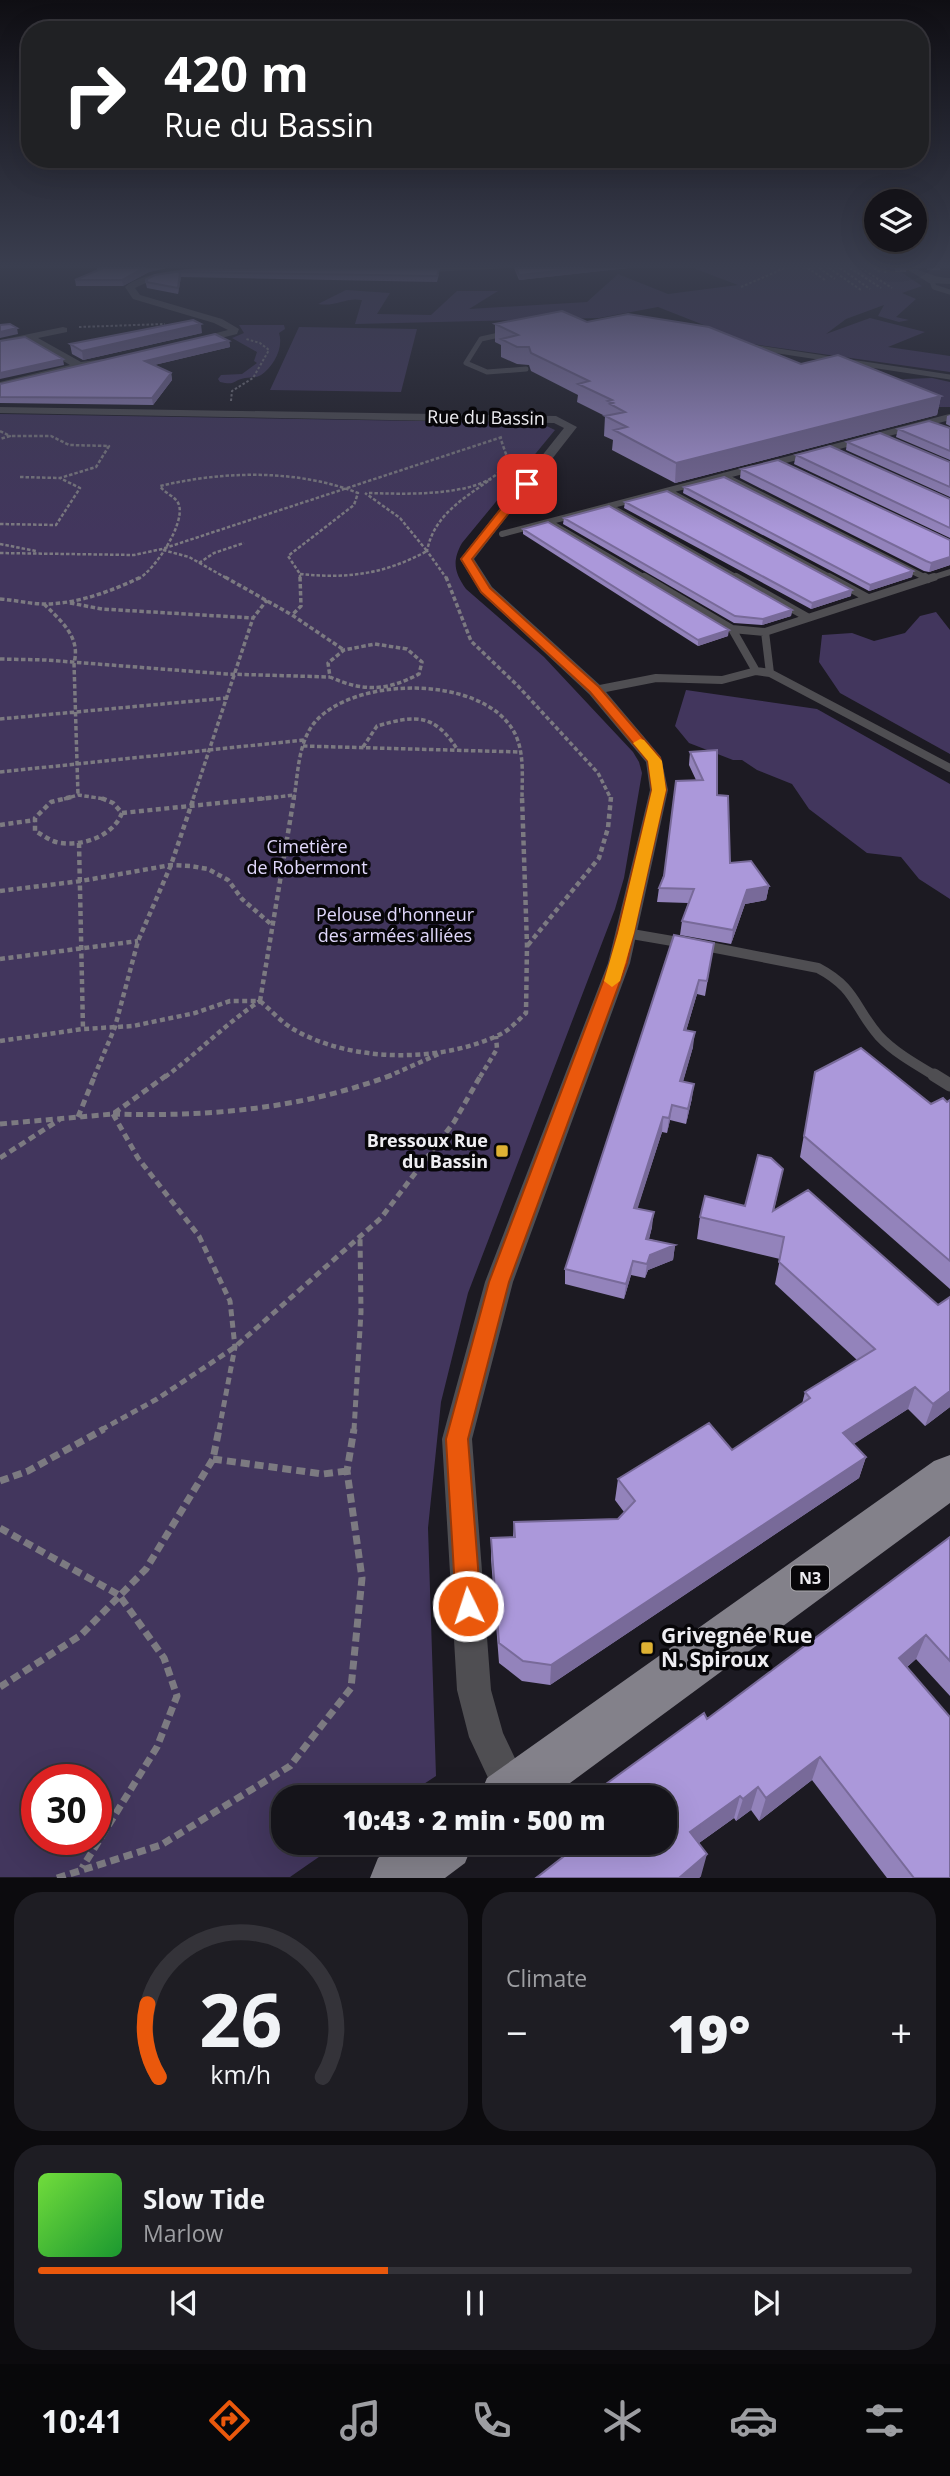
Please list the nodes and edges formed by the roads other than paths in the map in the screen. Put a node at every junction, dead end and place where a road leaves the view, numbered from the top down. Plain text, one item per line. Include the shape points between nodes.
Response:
1 (61, 356) edge
2 (471, 356) edge
3 (808, 356) edge
4 (106, 360) edge
5 (80, 366) junction
6 (526, 369) edge
7 (950, 377) edge
8 (0, 385) edge
9 (0, 410) edge
10 (950, 417) edge
11 (928, 423) junction
12 (939, 428) edge
13 (880, 436) junction
14 (892, 441) edge
15 (830, 449) junction
16 (842, 454) edge
17 (778, 462) junction
18 (790, 468) edge
19 (724, 476) junction
20 (668, 491) junction
21 (610, 506) junction
22 (549, 522) junction
23 (502, 534) dead end
24 (950, 572) edge
25 (928, 579) junction
26 (868, 598) junction
27 (807, 617) junction
28 (732, 629) junction
29 (765, 632) junction
30 (756, 671) junction
31 (770, 673) junction
32 (594, 690) junction
33 (950, 768) edge
34 (626, 933) junction
35 (950, 1086) edge
36 (950, 1476) edge
37 (505, 1785) edge
38 (523, 1785) edge
39 (429, 1855) edge
40 (398, 1878) edge

1 - 5 street
2 - 6 lane via 466,363 472,369
3 - 7 lane
4 - 5 street
5 - 8 street
9 - 32 street, Rue du Bassin via 556,420 565,424 571,427 467,559 485,590
10 - 11 lane
11 - 12 lane
11 - 13 lane
13 - 14 lane
13 - 15 lane
15 - 16 lane
15 - 17 lane
17 - 18 lane
17 - 19 lane
19 - 20 lane
19 - 25 lane
20 - 21 lane
20 - 26 lane
21 - 22 lane
21 - 27 lane
22 - 23 lane
22 - 28 lane
24 - 25 lane
25 - 26 lane
26 - 27 lane
27 - 29 lane
28 - 29 lane
28 - 30 lane
29 - 31 lane
30 - 31 lane
30 - 32 lane via 722,680 656,678
31 - 33 lane
32 - 34 street, Rue du Bassin via 655,761 659,790
34 - 35 lane via 807,965 835,975 852,990 866,1018 889,1046
34 - 37 street, Rue du Bassin via 619,963 499,1282 457,1439 474,1690
36 - 38 main road, N3
39 - 40 main road

